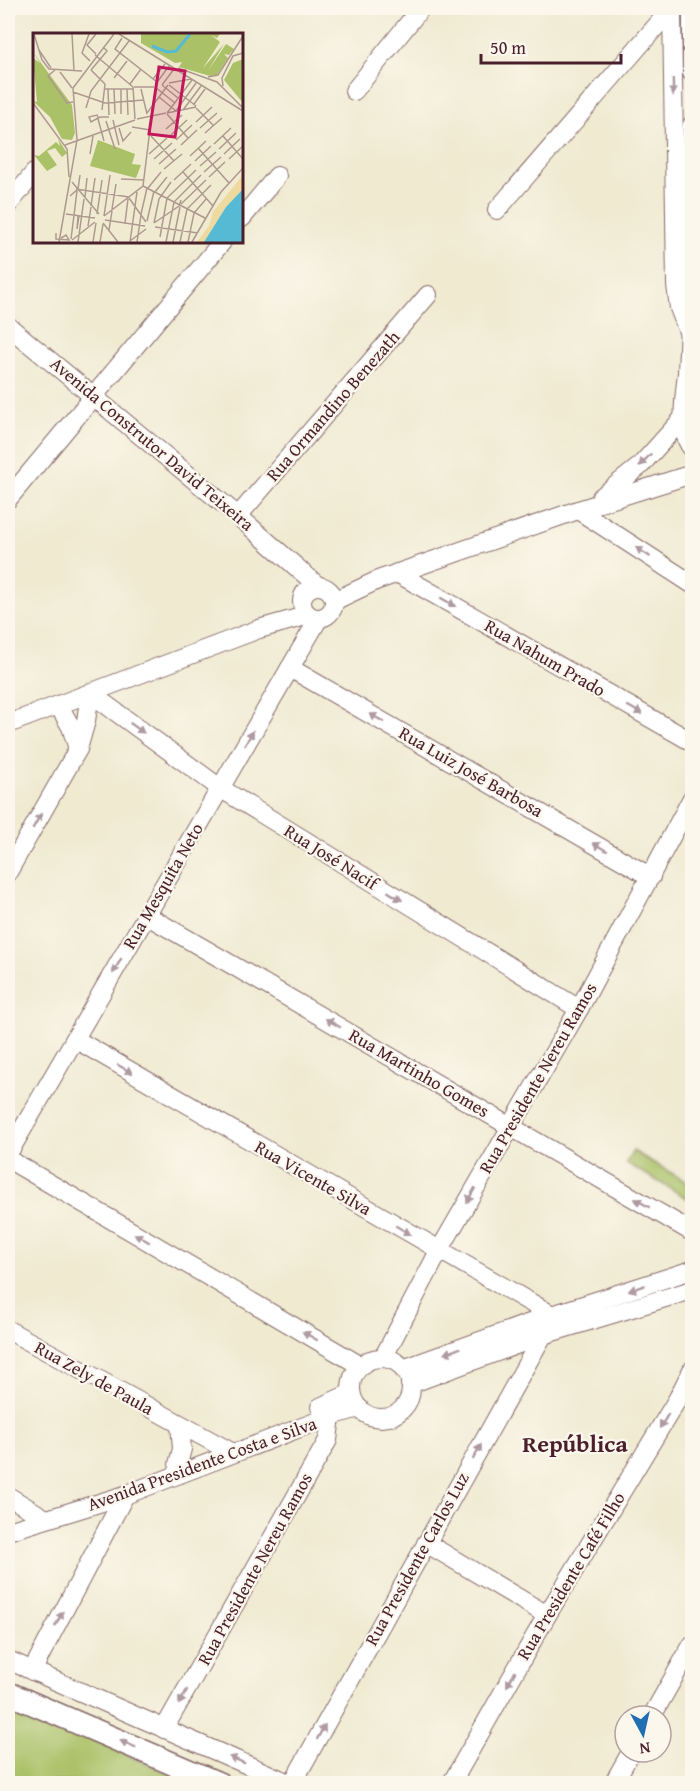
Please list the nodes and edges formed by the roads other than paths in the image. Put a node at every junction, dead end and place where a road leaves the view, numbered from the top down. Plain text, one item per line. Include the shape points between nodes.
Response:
1 (421, 8) edge
2 (672, 8) edge
3 (692, 8) edge
4 (693, 73) edge
5 (354, 91) dead end
6 (693, 125) edge
7 (33, 174) edge
8 (276, 176) dead end
9 (8, 205) edge
10 (497, 210) dead end
11 (243, 217) edge
12 (221, 243) edge
13 (428, 295) dead end
14 (692, 296) edge
15 (8, 326) edge
16 (689, 334) junction
17 (94, 396) junction
18 (684, 417) junction
19 (693, 448) edge
20 (693, 474) edge
21 (8, 499) edge
22 (578, 510) junction
23 (238, 516) junction
24 (397, 573) junction
25 (693, 584) edge
26 (317, 601) junction
27 (290, 668) junction
28 (90, 693) junction
29 (59, 706) junction
30 (8, 724) edge
31 (693, 742) edge
32 (78, 749) junction
33 (220, 788) junction
34 (693, 798) edge
35 (8, 872) edge
36 (651, 877) junction
37 (146, 915) junction
38 (579, 1009) junction
39 (75, 1039) junction
40 (510, 1126) junction
41 (8, 1154) edge
42 (8, 1159) edge
43 (693, 1232) edge
44 (439, 1251) junction
45 (693, 1270) edge
46 (693, 1290) edge
47 (552, 1316) junction
48 (8, 1330) edge
49 (543, 1335) junction
50 (383, 1358) junction
51 (361, 1366) junction
52 (693, 1370) edge
53 (407, 1376) junction
54 (355, 1401) junction
55 (685, 1404) edge
56 (330, 1410) junction
57 (180, 1425) junction
58 (227, 1451) junction
59 (177, 1464) junction
60 (125, 1495) junction
61 (8, 1496) edge
62 (46, 1519) junction
63 (8, 1531) edge
64 (426, 1543) junction
65 (547, 1615) junction
66 (693, 1645) edge
67 (8, 1660) edge
68 (32, 1671) junction
69 (8, 1693) edge
70 (659, 1704) edge
71 (165, 1729) junction
72 (624, 1764) edge
73 (220, 1784) edge
74 (292, 1784) edge
75 (451, 1784) edge
76 (613, 1784) edge

1 - 5 street
2 - 10 street
2 -> 16 street via 676,285
3 - 4 street
6 - 14 street
7 - 9 street
8 - 11 street
12 - 17 street
13 - 23 street, Rua Ormandino Benezath
14 - 16 street
15 - 17 street, Avenida Construtor David Teixeira
16 - 18 street
17 - 21 street
17 - 23 street, Avenida Construtor David Teixeira
18 - 19 street via 686,438
18 -> 22 street via 625,479
20 - 22 street
22 - 24 street
25 -> 22 street
23 - 26 street, Avenida Construtor David Teixeira via 295,564
24 - 26 street
24 -> 31 street, Rua Nahum Prado
26 - 27 street, Rua Mesquita Neto
26 - 28 street via 259,628
33 -> 27 street, Rua Mesquita Neto
36 -> 27 street, Rua Luiz José Barbosa
28 - 29 street
28 - 32 street
28 -> 33 street, Rua José Nacif
29 - 30 street
29 - 32 street
35 -> 32 street
33 - 37 street, Rua Mesquita Neto
33 -> 38 street, Rua José Nacif
34 - 36 street, Rua Presidente Nereu Ramos
36 - 38 street, Rua Presidente Nereu Ramos
37 -> 39 street, Rua Mesquita Neto
40 -> 37 street, Rua Martinho Gomes
38 - 40 street, Rua Presidente Nereu Ramos
39 - 41 street, Rua Mesquita Neto
39 -> 44 street, Rua Vicente Silva
43 -> 40 street, Rua Martinho Gomes
40 -> 44 street, Rua Presidente Nereu Ramos
51 -> 42 street
44 - 47 street, Rua Vicente Silva
44 - 50 street, Rua Presidente Nereu Ramos
45 -> 47 street
46 - 49 street
47 -> 53 street
48 - 57 street, Rua Zely de Paula
49 - 53 street
64 -> 49 street, Rua Presidente Carlos Luz
50 - 51 street
50 - 53 street via 394,1361
51 - 54 street via 351,1383
52 - 55 street, Rua Presidente Café Filho
53 - 54 street via 410,1395 406,1404 388,1417 367,1415
54 - 56 street, Avenida Presidente Costa e Silva
55 -> 65 street, Rua Presidente Café Filho
56 - 58 street, Avenida Presidente Costa e Silva
56 -> 71 street, Rua Presidente Nereu Ramos via 328,1440
57 - 58 street, Rua Zely de Paula
57 - 59 street via 183,1449
58 - 59 street, Avenida Presidente Costa e Silva
58 - 60 street, Avenida Presidente Costa e Silva
59 - 62 street, Avenida Presidente Costa e Silva
60 - 62 street, Avenida Presidente Costa e Silva
68 -> 60 street
61 - 62 street
62 - 63 street, Avenida Presidente Costa e Silva
64 - 65 street
74 -> 64 street, Rua Presidente Carlos Luz
65 -> 75 street, Rua Presidente Café Filho
66 - 70 street
67 - 68 street
68 - 71 street
73 -> 69 main road
74 -> 71 street
72 - 76 street

